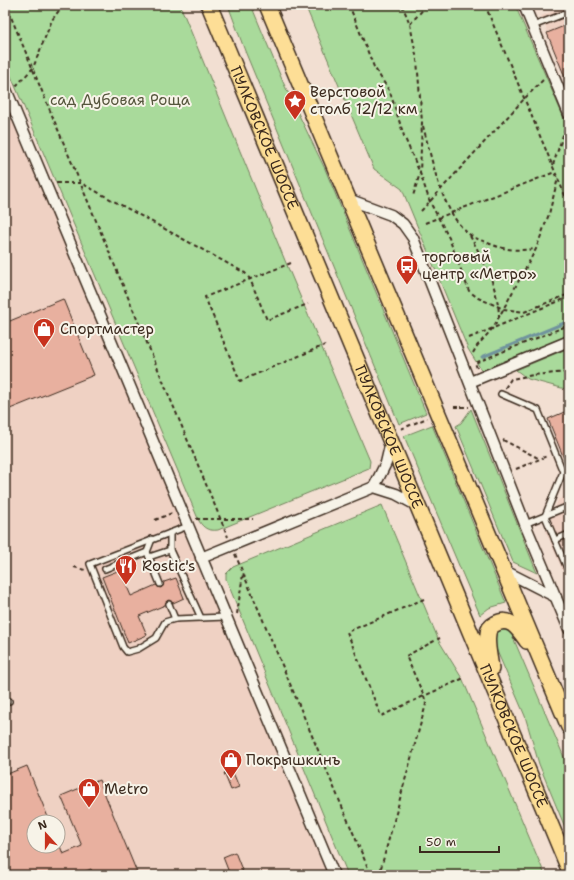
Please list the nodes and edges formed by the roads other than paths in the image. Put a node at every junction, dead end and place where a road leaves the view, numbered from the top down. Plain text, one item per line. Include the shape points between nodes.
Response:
1 (209, 5) edge
2 (267, 5) edge
3 (524, 5) edge
4 (569, 12) edge
5 (533, 26) junction
6 (5, 87) edge
7 (569, 114) edge
8 (348, 199) junction
9 (569, 342) edge
10 (470, 382) junction
11 (501, 394) road end
12 (391, 442) junction
13 (374, 487) junction
14 (418, 506) junction
15 (569, 506) edge
16 (545, 516) junction
17 (192, 522) junction
18 (525, 524) junction
19 (170, 533) junction
20 (569, 534) edge
21 (152, 539) junction
22 (555, 540) junction
23 (170, 550) junction
24 (147, 552) junction
25 (149, 557) junction
26 (201, 558) junction
27 (105, 569) dead end
28 (503, 570) junction
29 (569, 573) edge
30 (160, 584) dead end
31 (556, 597) junction
32 (168, 604) dead end
33 (226, 616) junction
34 (201, 618) junction
35 (175, 619) junction
36 (569, 629) edge
37 (539, 656) junction
38 (492, 684) junction
39 (569, 727) edge
40 (569, 869) edge
41 (334, 875) edge

1 - 12 main road, ПУЛКОВСКОЕ ШОССЕ
2 - 8 main road
3 - 5 street
4 - 5 lane
5 - 7 street
6 - 17 street
8 - 10 street via 391,215 403,224 413,238
8 - 28 main road
9 - 10 street
10 - 18 street
11 - 16 lane via 538,410 563,472
12 - 13 street via 386,464
12 - 14 main road, ПУЛКОВСКОЕ ШОССЕ
13 - 14 street via 396,494
13 - 26 street
14 - 38 main road, ПУЛКОВСКОЕ ШОССЕ
15 - 16 lane
16 - 18 lane
16 - 22 lane
17 - 19 lane
17 - 26 street
18 - 31 street
19 - 21 lane
19 - 23 lane
20 - 22 lane
21 - 24 lane
21 - 35 lane via 90,564 127,652 138,649 156,638 165,622
22 - 29 lane
23 - 25 lane
23 - 34 lane
24 - 25 lane
24 - 27 lane
25 - 30 lane
26 - 33 street
28 - 31 street
28 - 37 main road
31 - 36 street
32 - 35 lane
33 - 34 lane
33 - 41 street
34 - 35 lane
37 - 38 main road via 513,623 504,621 494,624 488,634
37 - 39 main road
38 - 40 main road, ПУЛКОВСКОЕ ШОССЕ

